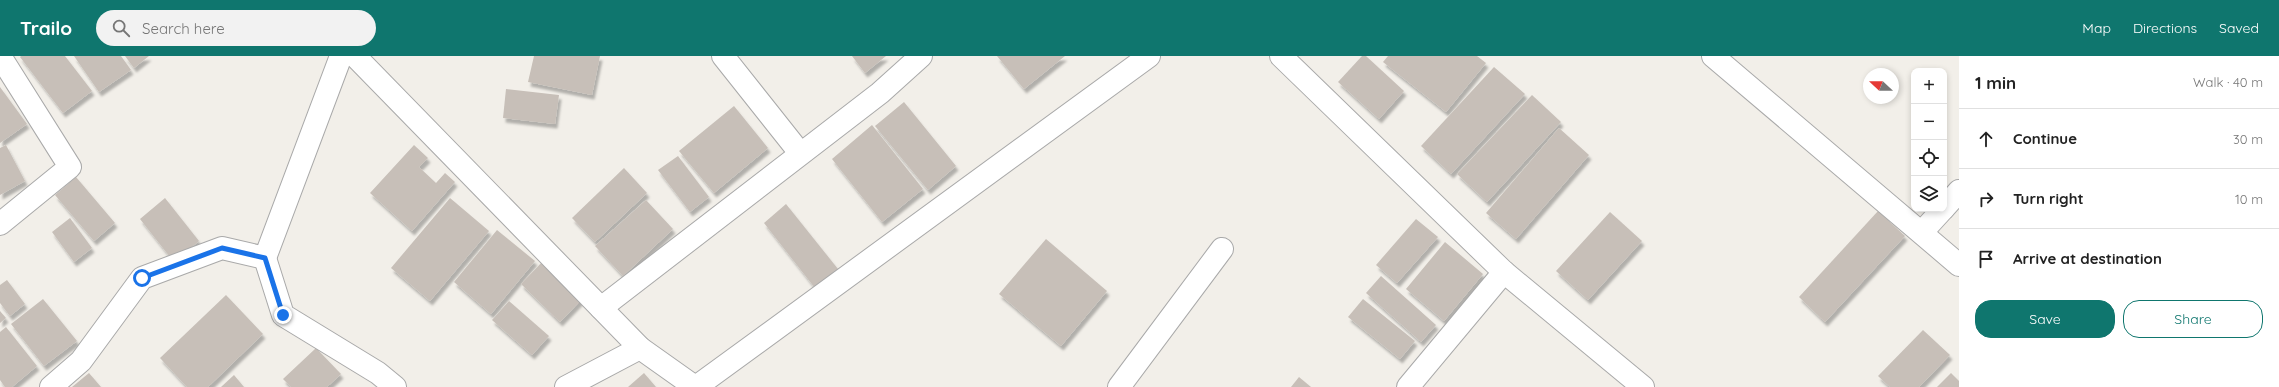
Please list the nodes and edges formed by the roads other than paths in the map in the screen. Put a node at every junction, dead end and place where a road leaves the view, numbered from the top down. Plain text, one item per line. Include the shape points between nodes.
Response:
1 (0, 56) edge
2 (341, 56) edge
3 (355, 56) edge
4 (724, 56) edge
5 (921, 56) edge
6 (1149, 56) edge
7 (1281, 56) edge
8 (1713, 56) edge
9 (800, 153) junction
10 (1959, 192) edge
11 (1947, 205) edge
12 (1940, 212) edge
13 (0, 224) edge
14 (1922, 232) junction
15 (1222, 249) dead end
16 (265, 258) junction
17 (1959, 265) edge
18 (1504, 272) junction
19 (601, 308) junction
20 (640, 348) junction
21 (51, 387) edge
22 (395, 387) edge
23 (566, 387) edge
24 (696, 387) edge
25 (1119, 387) edge
26 (1408, 387) edge
27 (1643, 387) edge

1 - 13 street via 70,167
2 - 16 street
3 - 19 street
4 - 9 street
5 - 9 street via 880,92
6 - 24 street
7 - 18 street
8 - 14 street
9 - 19 street
10 - 11 street
12 - 14 street
14 - 17 street
15 - 25 street
16 - 21 street via 222,248 142,278 82,361
16 - 22 street via 283,315 378,373
18 - 26 street
18 - 27 street
19 - 20 street
20 - 23 street
20 - 24 street

